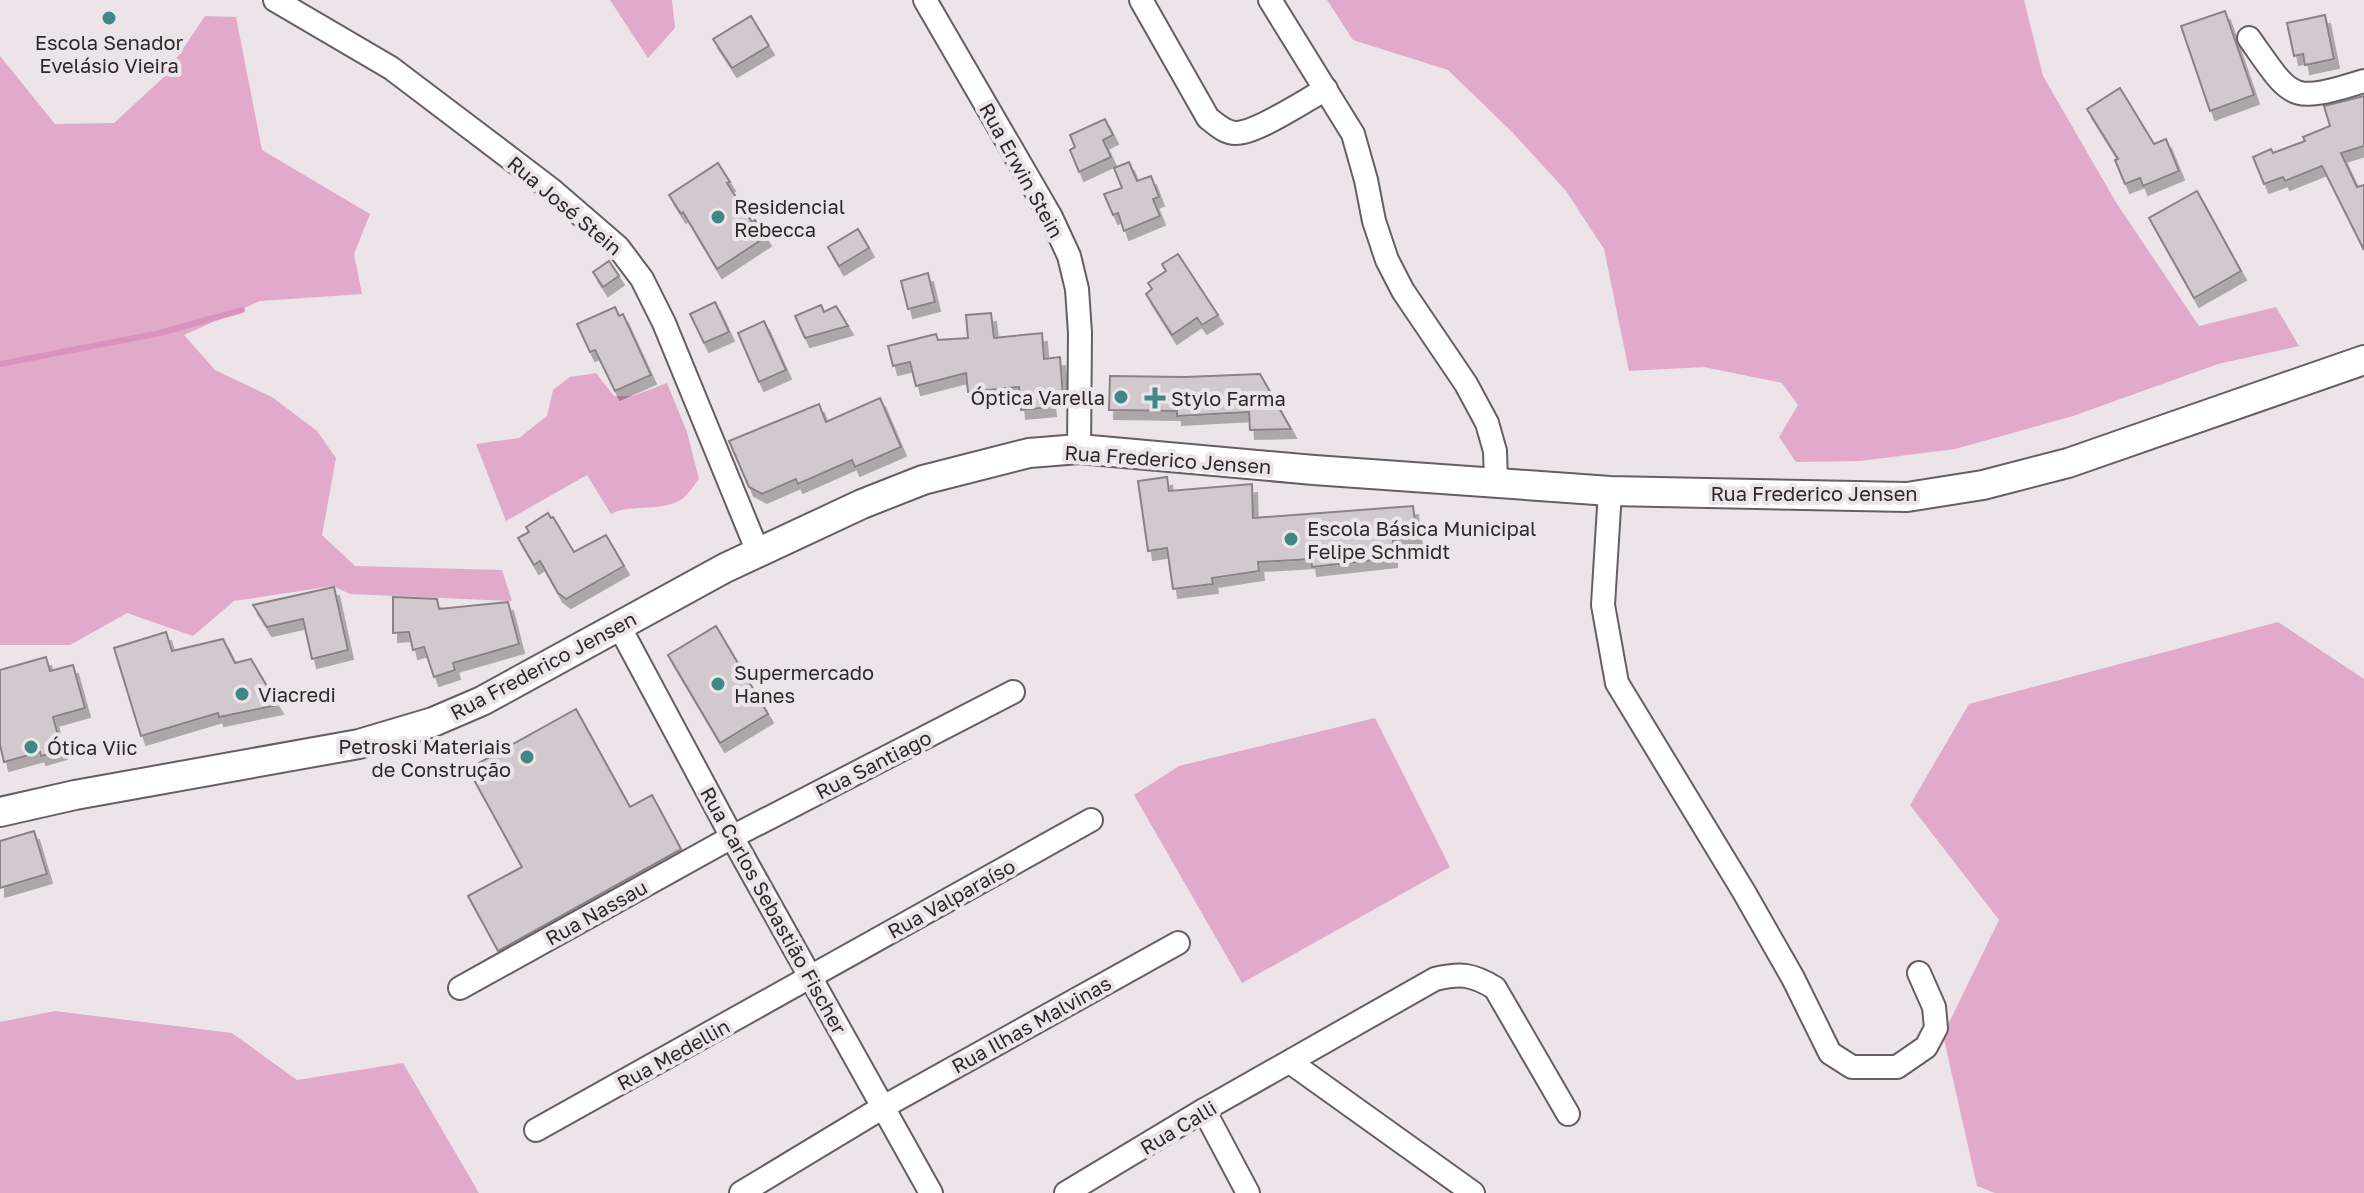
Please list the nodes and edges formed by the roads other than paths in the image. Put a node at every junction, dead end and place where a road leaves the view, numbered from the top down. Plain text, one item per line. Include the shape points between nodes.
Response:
1 (275, 0) edge
2 (925, 0) edge
3 (1141, 0) edge
4 (1270, 0) edge
5 (2249, 38) dead end
6 (2364, 81) edge
7 (1326, 89) junction
8 (2364, 360) edge
9 (1079, 449) junction
10 (1496, 483) junction
11 (1610, 491) junction
12 (758, 552) junction
13 (619, 626) junction
14 (1013, 692) dead end
15 (6, 812) edge
16 (1091, 820) dead end
17 (732, 837) junction
18 (1178, 943) dead end
19 (1919, 973) dead end
20 (810, 977) junction
21 (460, 988) dead end
22 (1290, 1062) junction
23 (885, 1106) junction
24 (1204, 1110) junction
25 (1568, 1114) dead end
26 (536, 1130) dead end
27 (1079, 1190) edge
28 (741, 1193) edge
29 (931, 1193) edge
30 (1248, 1193) edge
31 (1473, 1193) edge

1 - 12 street, Rua José Stein via 391,68 618,247 664,323
2 - 9 street, Rua Erwin Stein via 1069,256 1080,333
3 - 7 street via 1208,118 1224,131 1253,129
4 - 7 street
5 - 6 street via 2281,83 2297,94 2317,95
7 - 10 street via 1353,134 1387,260 1487,423
8 - 11 main road, Rua Frederico Jensen via 2068,463 1970,487 1886,498
9 - 10 main road, Rua Frederico Jensen
9 - 12 main road, Rua Frederico Jensen via 1029,453 923,480
10 - 11 main road, Rua Frederico Jensen
11 - 19 street via 1603,605 1617,683 1744,892 1830,1053 1852,1067 1897,1067 1926,1047 1936,1028 1934,1007
12 - 13 main road, Rua Frederico Jensen
13 - 15 main road, Rua Frederico Jensen via 433,722 359,744
13 - 17 street, Rua Carlos Sebastião Fischer
14 - 17 street, Rua Santiago
16 - 20 street, Rua Valparaíso
17 - 20 street, Rua Carlos Sebastião Fischer
17 - 21 street, Rua Nassau
18 - 23 street, Rua Ilhas Malvinas
20 - 23 street, Rua Carlos Sebastião Fischer
20 - 26 street, Rua Medellin
22 - 24 street, Rua Calli
22 - 25 street, Rua Calli via 1435,979 1454,974 1477,977 1495,988
22 - 31 street
23 - 28 street, Rua Ilhas Malvinas
23 - 29 street, Rua Carlos Sebastião Fischer
24 - 27 street, Rua Calli
24 - 30 street

